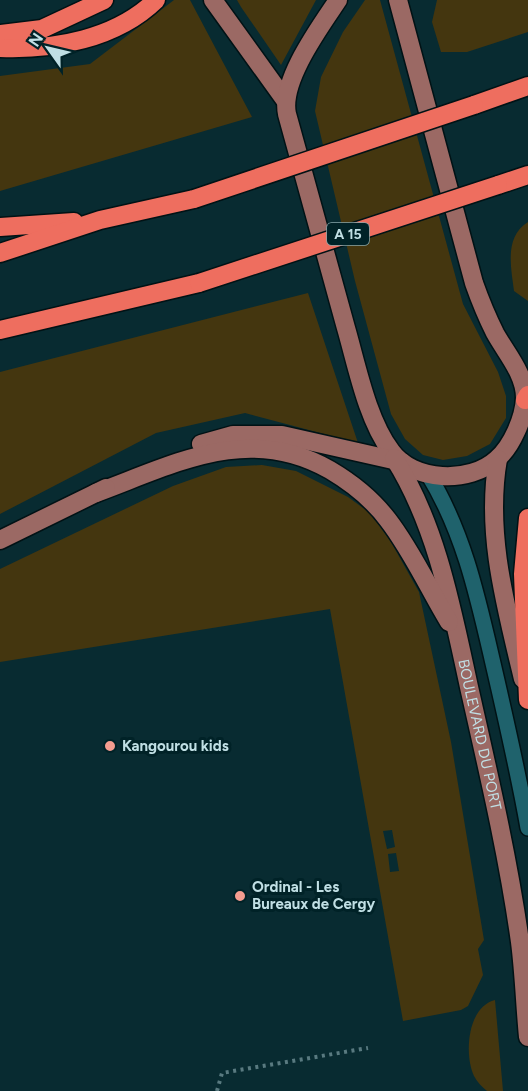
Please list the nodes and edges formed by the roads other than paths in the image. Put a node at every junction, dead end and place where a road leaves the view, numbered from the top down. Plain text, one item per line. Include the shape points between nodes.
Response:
1 (104, 0) edge
2 (156, 0) edge
3 (213, 0) edge
4 (338, 0) edge
5 (398, 0) edge
6 (0, 34) edge
7 (0, 48) edge
8 (528, 86) edge
9 (286, 107) junction
10 (528, 175) edge
11 (100, 220) junction
12 (0, 227) edge
13 (0, 253) edge
14 (0, 330) edge
15 (526, 397) edge
16 (498, 459) junction
17 (399, 462) junction
18 (428, 474) junction
19 (96, 493) junction
20 (528, 518) edge
21 (0, 540) edge
22 (458, 637) junction
23 (528, 701) edge
24 (528, 828) edge
25 (528, 1037) edge

1 - 6 highway via 42,29
2 - 7 highway via 114,28 77,43
3 - 9 main road
4 - 9 main road via 301,62
5 - 15 main road via 474,283 520,376
8 - 11 highway, bridge via 194,199
9 - 17 main road via 361,378 379,432
10 - 14 highway, A 15, bridge via 199,283
11 - 12 highway
11 - 13 highway
15 - 16 main road via 514,435
16 - 18 main road via 462,475
16 - 23 main road via 492,497 496,546
17 - 18 main road
17 - 19 main road via 282,435 233,435 196,445
17 - 22 main road, BOULEVARD DU PORT via 432,541
18 - 24 lane via 461,540 492,659
19 - 21 main road
19 - 22 main road via 236,447 282,450 305,458 353,486 389,520
20 - 23 highway via 523,574
22 - 25 main road, BOULEVARD DU PORT via 511,885

